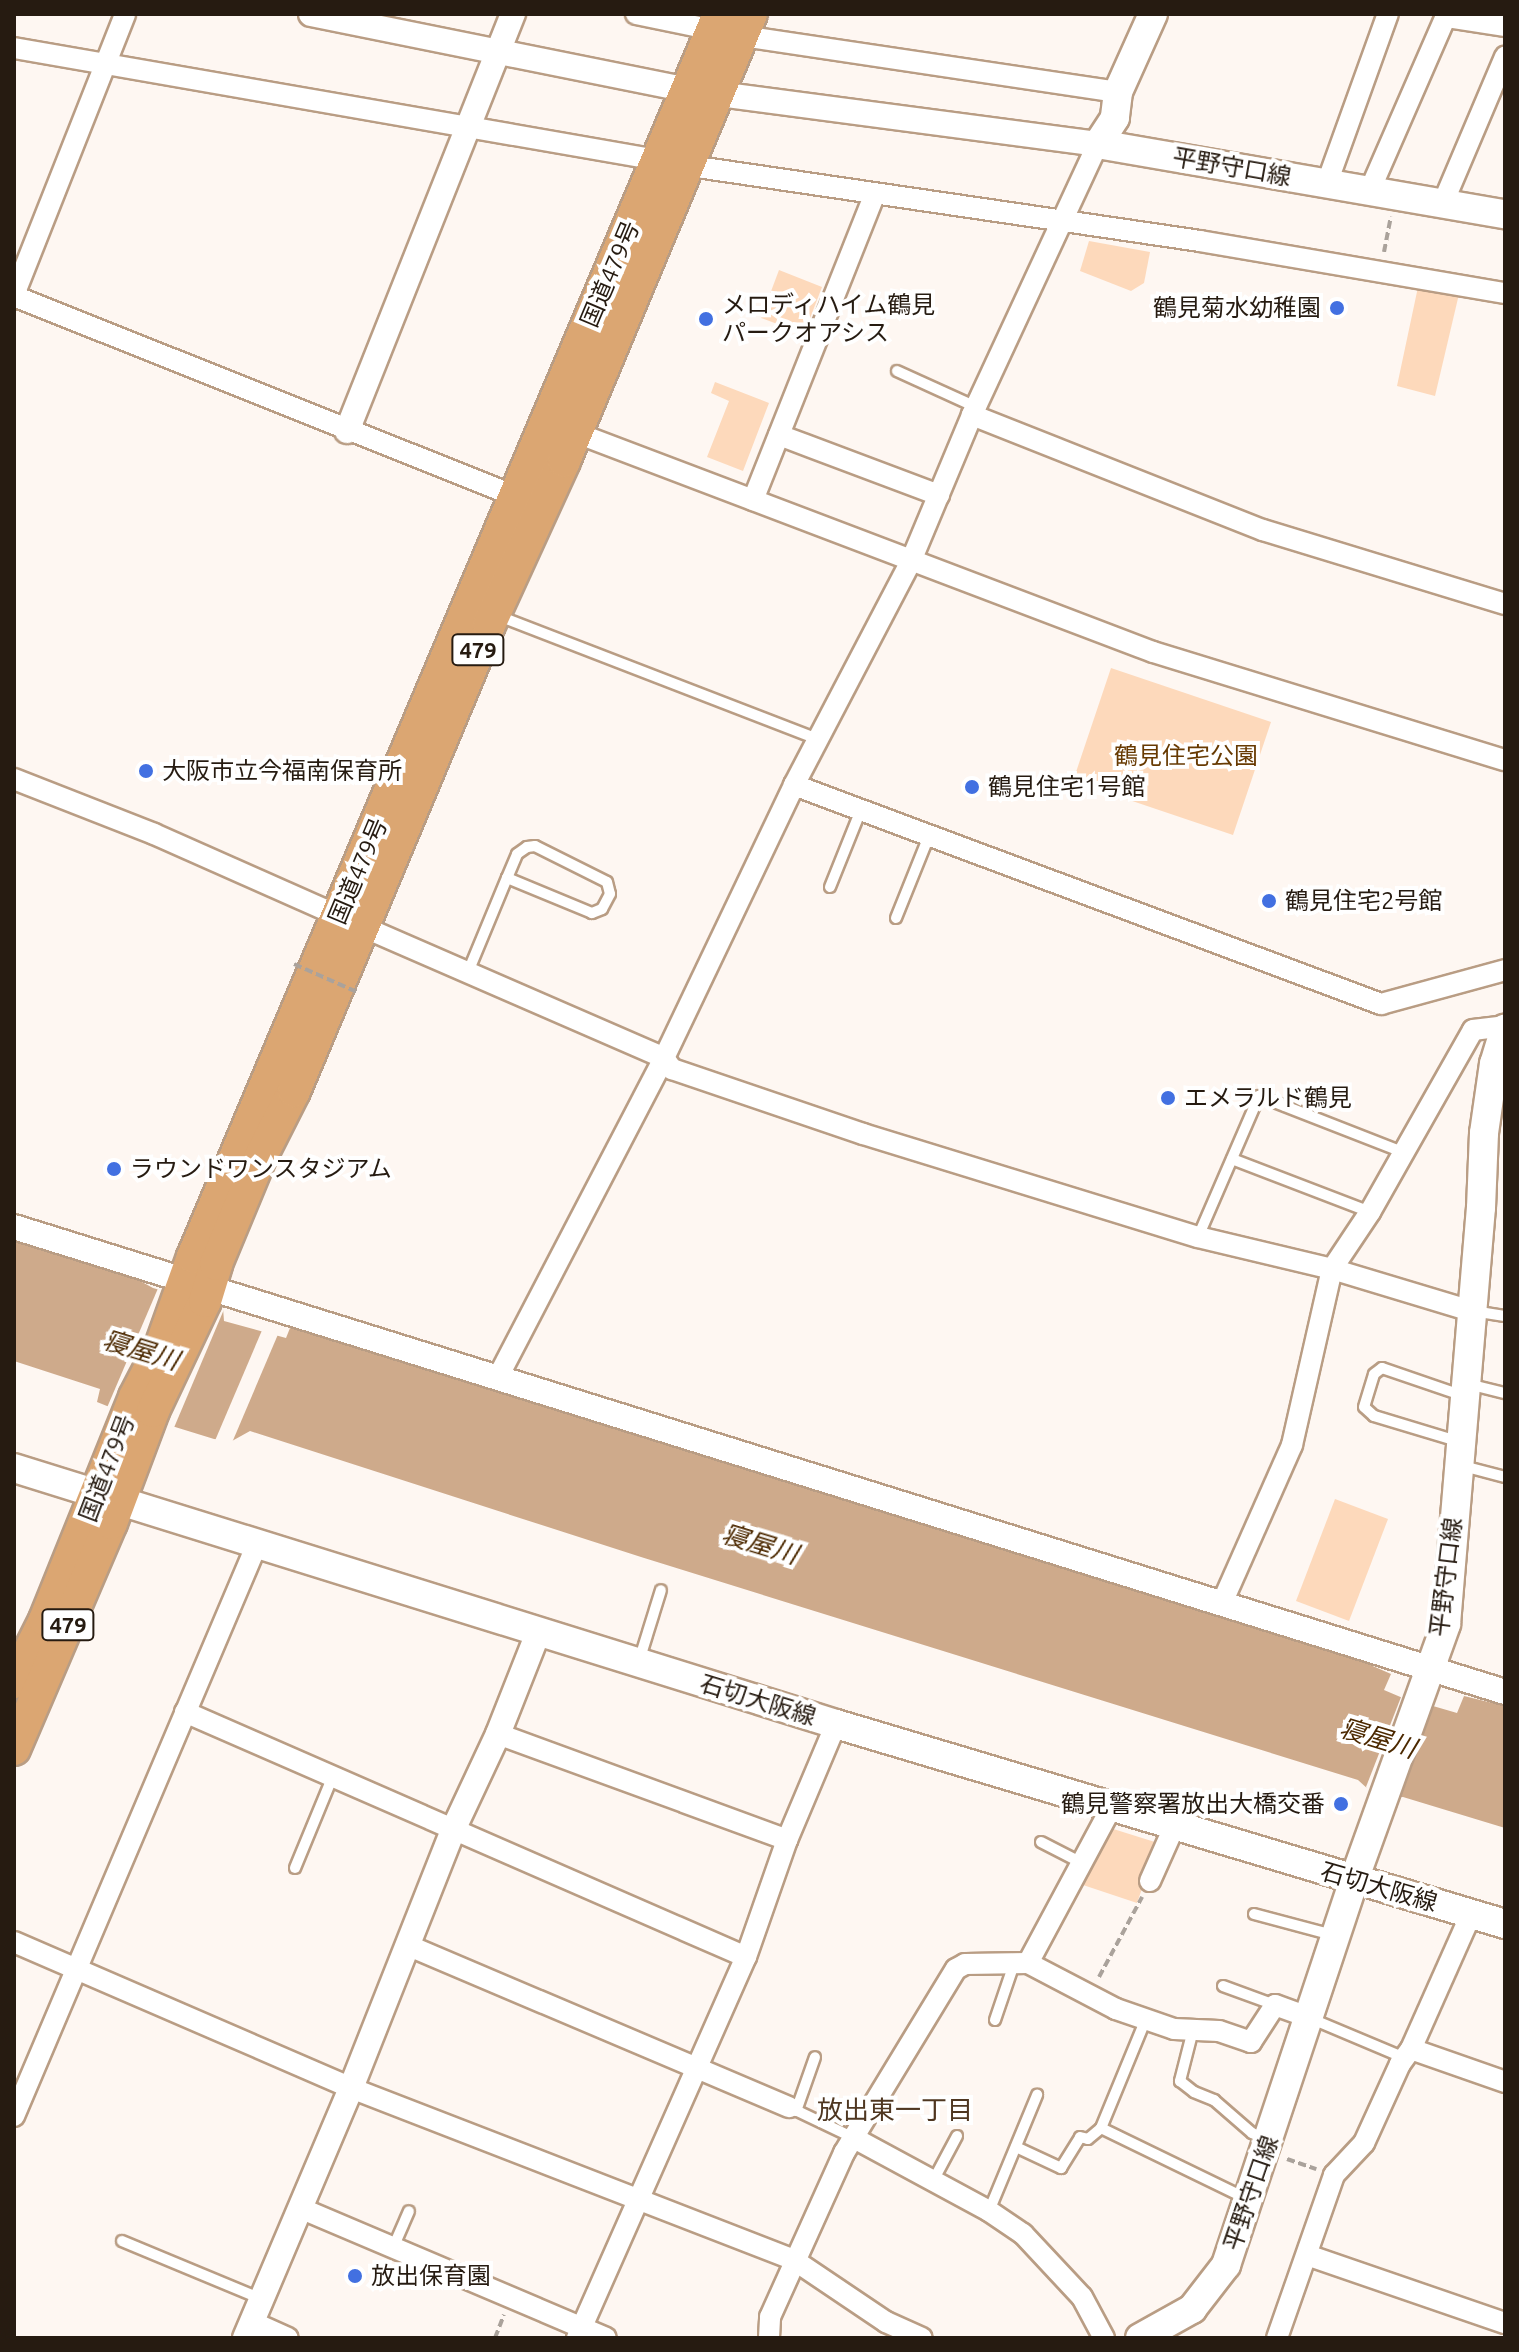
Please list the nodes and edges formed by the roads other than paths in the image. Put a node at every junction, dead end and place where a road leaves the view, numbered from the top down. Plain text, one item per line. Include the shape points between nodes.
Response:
1 (125, 14) edge
2 (311, 14) edge
3 (513, 14) edge
4 (636, 14) edge
5 (1153, 14) edge
6 (1388, 14) edge
7 (1446, 16) edge
8 (1500, 21) edge
9 (732, 23) edge
10 (14, 48) edge
11 (498, 49) junction
12 (1505, 57) edge
13 (105, 65) junction
14 (703, 91) junction
15 (1118, 92) junction
16 (469, 129) junction
17 (1098, 144) junction
18 (674, 162) junction
19 (1327, 183) junction
20 (1382, 193) junction
21 (874, 196) junction
22 (1443, 203) junction
23 (1505, 214) edge
24 (1062, 222) junction
25 (1505, 293) edge
26 (14, 295) edge
27 (897, 371) dead end
28 (974, 411) junction
29 (562, 427) junction
30 (347, 431) junction
31 (779, 435) junction
32 (939, 495) junction
33 (515, 496) junction
34 (753, 500) junction
35 (911, 561) junction
36 (1505, 604) edge
37 (494, 614) junction
38 (818, 739) junction
39 (1505, 760) edge
40 (14, 779) edge
41 (794, 785) junction
42 (861, 810) junction
43 (929, 836) junction
44 (507, 878) junction
45 (830, 887) dead end
46 (896, 918) dead end
47 (350, 921) junction
48 (1505, 970) edge
49 (468, 972) junction
50 (1505, 1028) edge
51 (664, 1058) junction
52 (1403, 1152) junction
53 (1232, 1159) junction
54 (1370, 1212) junction
55 (14, 1227) edge
56 (1198, 1237) junction
57 (1332, 1269) junction
58 (196, 1291) junction
59 (1471, 1311) junction
60 (1505, 1316) edge
61 (498, 1377) junction
62 (1464, 1390) junction
63 (1505, 1393) edge
64 (1458, 1453) junction
65 (14, 1468) edge
66 (1505, 1477) edge
67 (108, 1497) junction
68 (257, 1544) junction
69 (661, 1590) dead end
70 (1222, 1603) junction
71 (538, 1633) junction
72 (18, 1661) edge
73 (638, 1663) junction
74 (1427, 1678) junction
75 (1505, 1692) edge
76 (185, 1712) junction
77 (836, 1724) junction
78 (498, 1734) junction
79 (14, 1749) edge
80 (333, 1776) junction
81 (1111, 1808) junction
82 (1174, 1827) junction
83 (454, 1828) junction
84 (787, 1840) junction
85 (1041, 1842) dead end
86 (1082, 1863) junction
87 (295, 1868) dead end
88 (1354, 1880) junction
89 (1150, 1881) road end
90 (1254, 1914) dead end
91 (1471, 1914) junction
92 (1505, 1924) edge
93 (1337, 1936) junction
94 (14, 1942) edge
95 (407, 1945) junction
96 (746, 1957) junction
97 (1021, 1962) junction
98 (77, 1969) junction
99 (1223, 1986) dead end
100 (1275, 2005) junction
101 (1310, 2018) junction
102 (1146, 2019) junction
103 (995, 2020) dead end
104 (1193, 2030) junction
105 (1408, 2054) junction
106 (815, 2057) dead end
107 (695, 2070) junction
108 (1505, 2082) edge
109 (351, 2088) junction
110 (1037, 2095) dead end
111 (793, 2109) junction
112 (14, 2116) edge
113 (1101, 2128) junction
114 (957, 2136) dead end
115 (854, 2138) junction
116 (1268, 2146) junction
117 (1016, 2147) junction
118 (933, 2181) junction
119 (636, 2199) junction
120 (1249, 2199) junction
121 (300, 2208) junction
122 (409, 2211) dead end
123 (989, 2211) junction
124 (122, 2241) dead end
125 (393, 2248) junction
126 (1307, 2255) junction
127 (794, 2260) junction
128 (262, 2299) junction
129 (1505, 2323) edge
130 (248, 2330) edge
131 (579, 2333) edge
132 (1282, 2337) edge
133 (288, 2338) edge
134 (606, 2338) edge
135 (769, 2338) edge
136 (922, 2338) edge
137 (1104, 2338) edge
138 (1140, 2338) edge

1 - 13 street
2 - 11 street
3 - 11 street
4 - 9 street
5 - 15 main road
6 - 19 street
7 - 8 street
7 - 20 street
9 - 14 highway, 国道479号 / 479
9 - 15 street
10 - 13 street
11 - 14 street
11 - 16 street
12 - 22 street
13 - 16 street
13 - 26 street
14 - 17 street
14 - 18 highway, 国道479号 / 479
15 - 17 main road via 1115,118
16 - 18 street
16 - 30 street
17 - 19 main road, 平野守口線
17 - 24 street
18 - 21 street
18 - 29 highway, 国道479号 / 479
19 - 20 main road, 平野守口線
20 - 22 main road, 平野守口線
21 - 24 street
21 - 31 street
22 - 23 main road, 平野守口線
24 - 25 street
24 - 28 street
26 - 30 street
27 - 28 lane
28 - 32 street
28 - 36 street via 1263,530
29 - 33 highway, 国道479号 / 479
29 - 34 street
29 - 37 highway, 国道479号 / 479
30 - 33 street
31 - 32 street
31 - 34 street
32 - 35 street
33 - 47 highway, 国道479号 / 479
34 - 35 street
35 - 38 street
35 - 39 street via 1153,652
37 - 38 lane
37 - 47 highway, 国道479号 / 479
38 - 41 street
40 - 47 street
41 - 42 street
41 - 51 street
42 - 43 street
42 - 45 lane
43 - 46 lane
43 - 48 street via 1381,1004
44 - 44 lane via 517,854 535,846 607,882 610,894 602,909 592,913
44 - 49 lane
47 - 49 street
47 - 58 highway, 国道479号 / 479 via 294,1091
49 - 51 street
50 - 52 street via 1473,1030
50 - 59 main road, 平野守口線 via 1484,1133
51 - 56 street via 672,1069 863,1134
51 - 61 street
52 - 53 lane via 1259,1096
52 - 54 street
53 - 54 lane
53 - 56 lane
54 - 57 street
55 - 58 street
56 - 57 street
57 - 59 street
57 - 70 street via 1292,1445
58 - 61 street
58 - 67 highway, 国道479号 / 479
59 - 60 lane
59 - 62 main road, 平野守口線
61 - 70 street
62 - 63 lane
62 - 64 main road, 平野守口線
62 - 64 lane via 1382,1368 1374,1374 1364,1407
64 - 66 lane
64 - 74 main road, 平野守口線 via 1446,1624
65 - 67 main road, 石切大阪線
67 - 68 main road, 石切大阪線
67 - 72 highway, 国道479号 / 479
67 - 79 highway, 479
68 - 71 main road, 石切大阪線
68 - 76 street
69 - 73 lane
70 - 74 street
71 - 73 main road, 石切大阪線
71 - 78 street
73 - 77 main road, 石切大阪線
74 - 75 street
74 - 88 main road, 平野守口線
76 - 80 street
76 - 98 street
77 - 81 main road, 石切大阪線
77 - 84 street
78 - 83 street
78 - 84 street
80 - 83 street
80 - 87 lane
81 - 82 main road, 石切大阪線
81 - 86 street
82 - 88 main road, 石切大阪線
82 - 89 street
83 - 95 street
83 - 96 street
84 - 96 street
85 - 86 lane
86 - 97 street
88 - 91 main road, 石切大阪線
88 - 93 main road, 平野守口線
90 - 93 lane
91 - 92 main road, 石切大阪線
91 - 105 street
93 - 101 main road, 平野守口線
94 - 98 street
95 - 107 street
95 - 109 street
96 - 107 street
97 - 102 street
97 - 103 lane
97 - 115 street via 965,1964 956,1969
98 - 109 street
98 - 112 street
99 - 100 lane
100 - 101 street
100 - 104 street via 1251,2042 1219,2031
101 - 105 lane
101 - 116 main road, 平野守口線
102 - 104 street
102 - 113 lane
104 - 116 lane via 1180,2081 1230,2112
105 - 108 street
105 - 126 street via 1364,2143 1334,2175
106 - 111 lane
107 - 111 street
107 - 119 street
109 - 119 street
109 - 121 street
110 - 117 lane
111 - 115 lane
113 - 117 lane via 1088,2139 1080,2137 1061,2168
113 - 120 lane
114 - 118 lane
115 - 118 street
115 - 127 street
116 - 120 main road, 平野守口線
117 - 123 lane
118 - 123 street
119 - 127 street
119 - 131 street
120 - 138 main road, 平野守口線 via 1221,2275 1185,2315
121 - 125 street
121 - 128 street
122 - 125 lane
123 - 137 street via 1056,2266 1082,2297
124 - 128 lane
125 - 131 street
126 - 129 street
126 - 132 street
127 - 135 street via 770,2317
127 - 136 street via 886,2322
128 - 130 street
130 - 133 street
131 - 134 street

